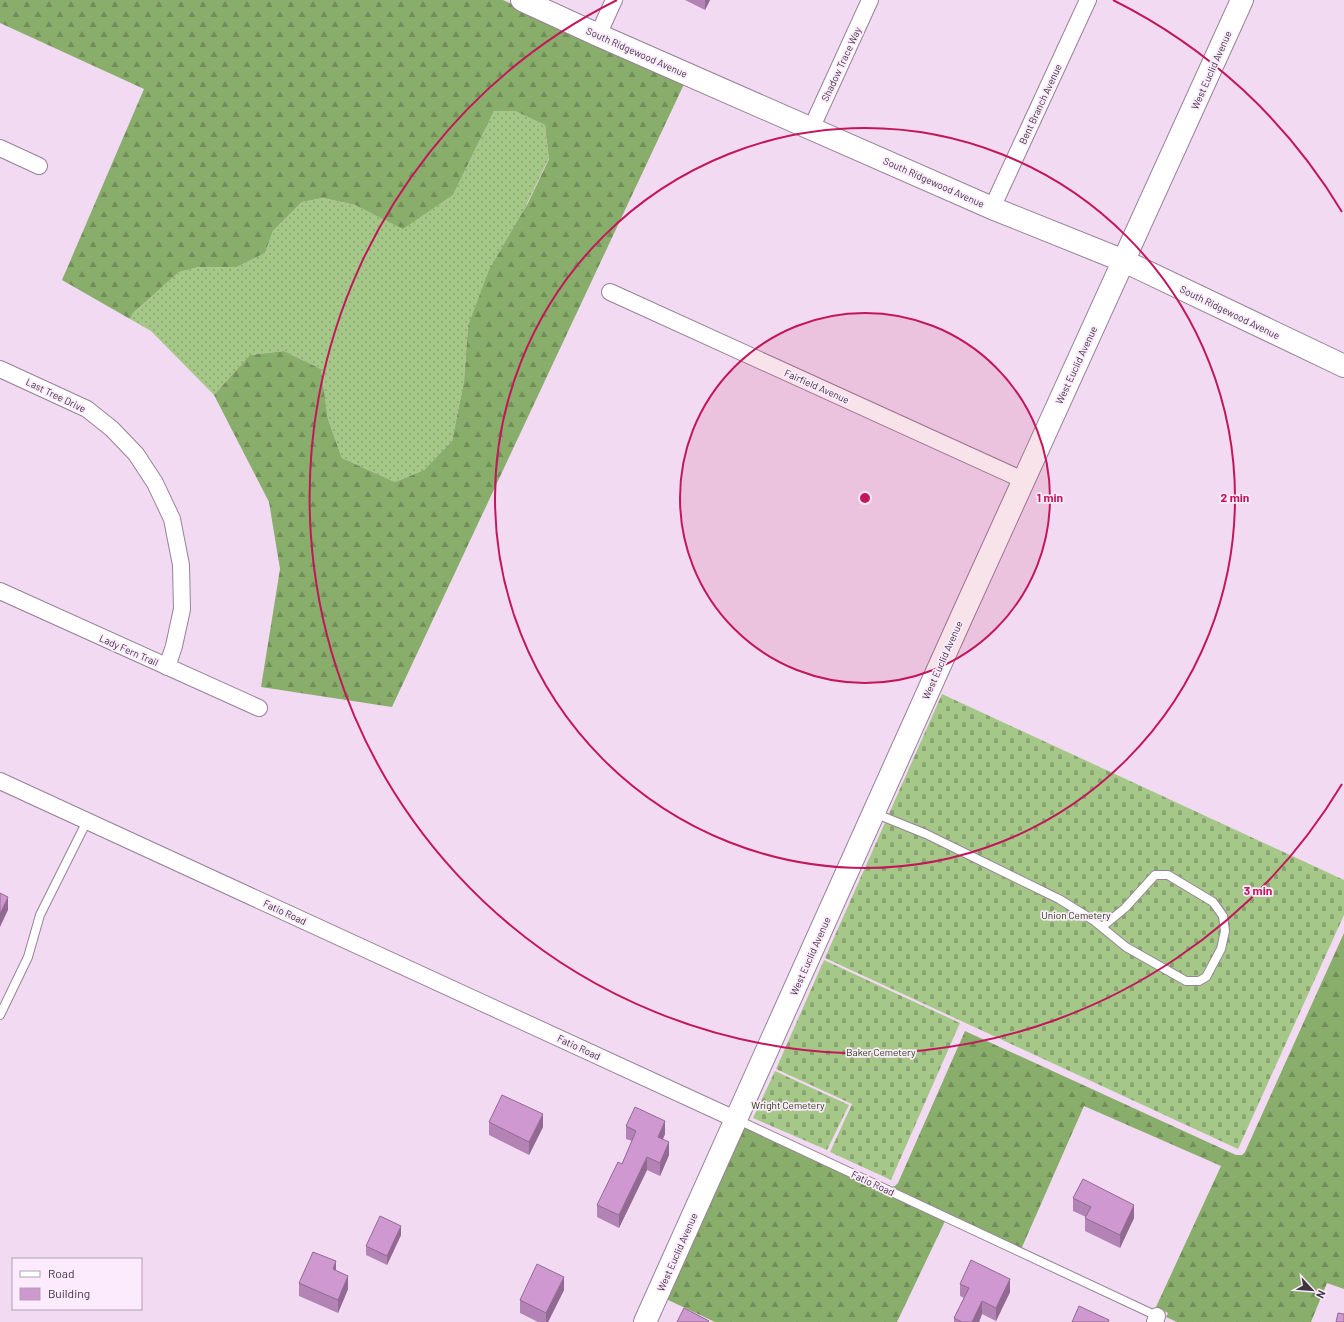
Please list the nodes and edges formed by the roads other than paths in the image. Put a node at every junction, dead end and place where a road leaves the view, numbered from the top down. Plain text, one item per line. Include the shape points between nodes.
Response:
1 (522, 0) edge
2 (614, 0) edge
3 (870, 0) edge
4 (1088, 0) edge
5 (1242, 0) edge
6 (598, 35) junction
7 (811, 128) junction
8 (0, 148) edge
9 (39, 166) dead end
10 (992, 208) junction
11 (1124, 261) junction
12 (610, 292) dead end
13 (1344, 366) edge
14 (0, 369) edge
15 (1024, 480) junction
16 (0, 591) edge
17 (167, 667) junction
18 (258, 708) dead end
19 (0, 781) edge
20 (873, 812) junction
21 (87, 821) junction
22 (1102, 927) junction
23 (0, 1015) edge
24 (737, 1120) junction
25 (1156, 1319) edge
26 (645, 1322) edge

1 - 6 street, South Ridgewood Avenue
2 - 6 street
3 - 7 street, Shadow Trace Way
4 - 10 street, Bent Branch Avenue
5 - 11 street, West Euclid Avenue
6 - 7 street, South Ridgewood Avenue
7 - 10 street, South Ridgewood Avenue
8 - 9 street
10 - 11 street, South Ridgewood Avenue
11 - 13 street, South Ridgewood Avenue
11 - 15 street, West Euclid Avenue
12 - 15 street, Fairfield Avenue
14 - 17 street, Last Tree Drive via 87,409 112,429 136,454 155,483 172,520 181,565 182,609
15 - 20 street, West Euclid Avenue
16 - 17 street, Lady Fern Trail
17 - 18 street, Lady Fern Trail
19 - 21 street, Fatio Road
20 - 22 lane via 926,834 1059,899
20 - 24 street, West Euclid Avenue
21 - 23 lane via 40,915 28,957
21 - 24 street, Fatio Road
22 - 22 lane via 1126,947 1186,981 1199,981 1206,977 1221,949 1225,931 1223,916 1213,902 1168,875 1155,875 1125,908
24 - 25 lane, Fatio Road
24 - 26 street, West Euclid Avenue

